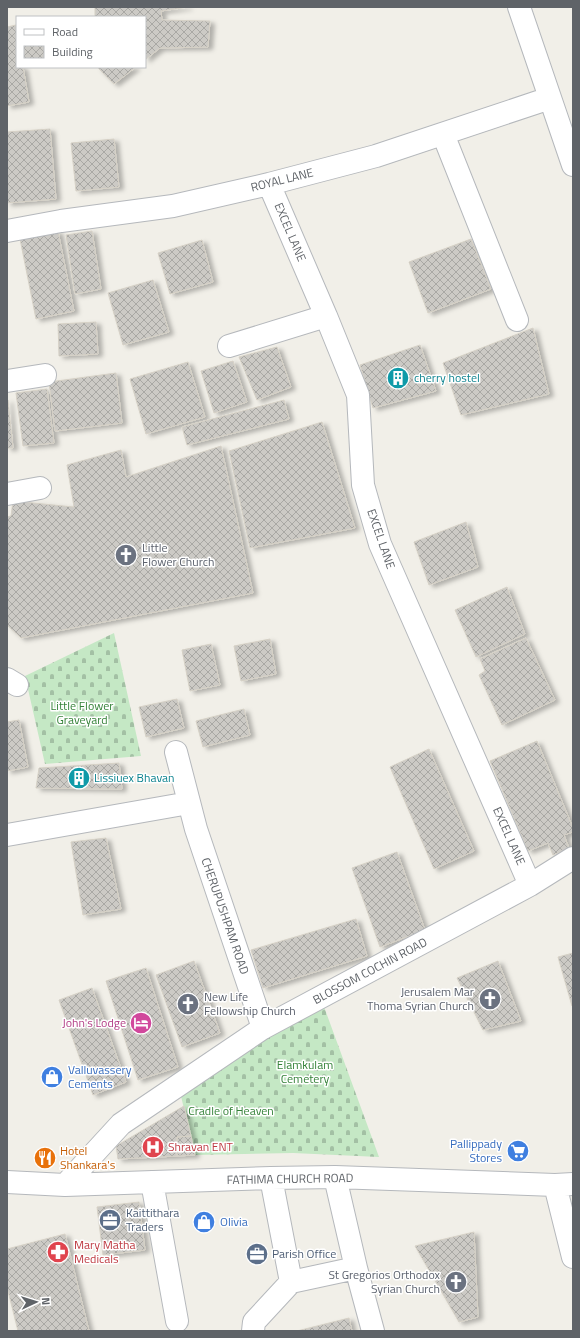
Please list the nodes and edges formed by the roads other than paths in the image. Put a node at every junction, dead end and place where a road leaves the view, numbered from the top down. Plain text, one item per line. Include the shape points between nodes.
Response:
1 (519, 7) edge
2 (550, 98) junction
3 (566, 122) edge
4 (443, 134) junction
5 (573, 165) edge
6 (269, 184) junction
7 (7, 231) edge
8 (326, 316) junction
9 (516, 320) dead end
10 (229, 346) dead end
11 (45, 375) dead end
12 (7, 381) edge
13 (40, 488) dead end
14 (7, 494) edge
15 (176, 752) dead end
16 (189, 802) junction
17 (7, 835) edge
18 (573, 858) edge
19 (530, 884) junction
20 (263, 1028) junction
21 (335, 1177) junction
22 (272, 1178) junction
23 (7, 1182) edge
24 (152, 1182) junction
25 (65, 1185) junction
26 (564, 1185) edge
27 (573, 1257) edge
28 (356, 1268) junction
29 (291, 1282) junction
30 (177, 1321) dead end
31 (253, 1331) edge
32 (373, 1331) edge

1 - 2 street
2 - 3 street
2 - 4 street, ROYAL LANE
3 - 5 street
4 - 6 street, ROYAL LANE via 376,156
4 - 9 street
6 - 7 street, ROYAL LANE via 173,206
6 - 8 street, EXCEL LANE
8 - 10 street
8 - 19 street, EXCEL LANE via 358,395 363,485 380,544
11 - 12 street
13 - 14 street
15 - 16 street, CHERUPUSHPAM ROAD
16 - 17 street
16 - 20 street, CHERUPUSHPAM ROAD
18 - 19 street, BLOSSOM COCHIN ROAD
19 - 20 street, BLOSSOM COCHIN ROAD
20 - 25 street, BLOSSOM COCHIN ROAD via 121,1124
21 - 22 street, FATHIMA CHURCH ROAD
21 - 26 street, FATHIMA CHURCH ROAD
21 - 28 street
22 - 24 street, FATHIMA CHURCH ROAD
22 - 29 street
23 - 25 street, FATHIMA CHURCH ROAD
24 - 25 street, FATHIMA CHURCH ROAD
24 - 30 street
26 - 27 street
28 - 29 street
28 - 32 street
29 - 31 street via 254,1322

